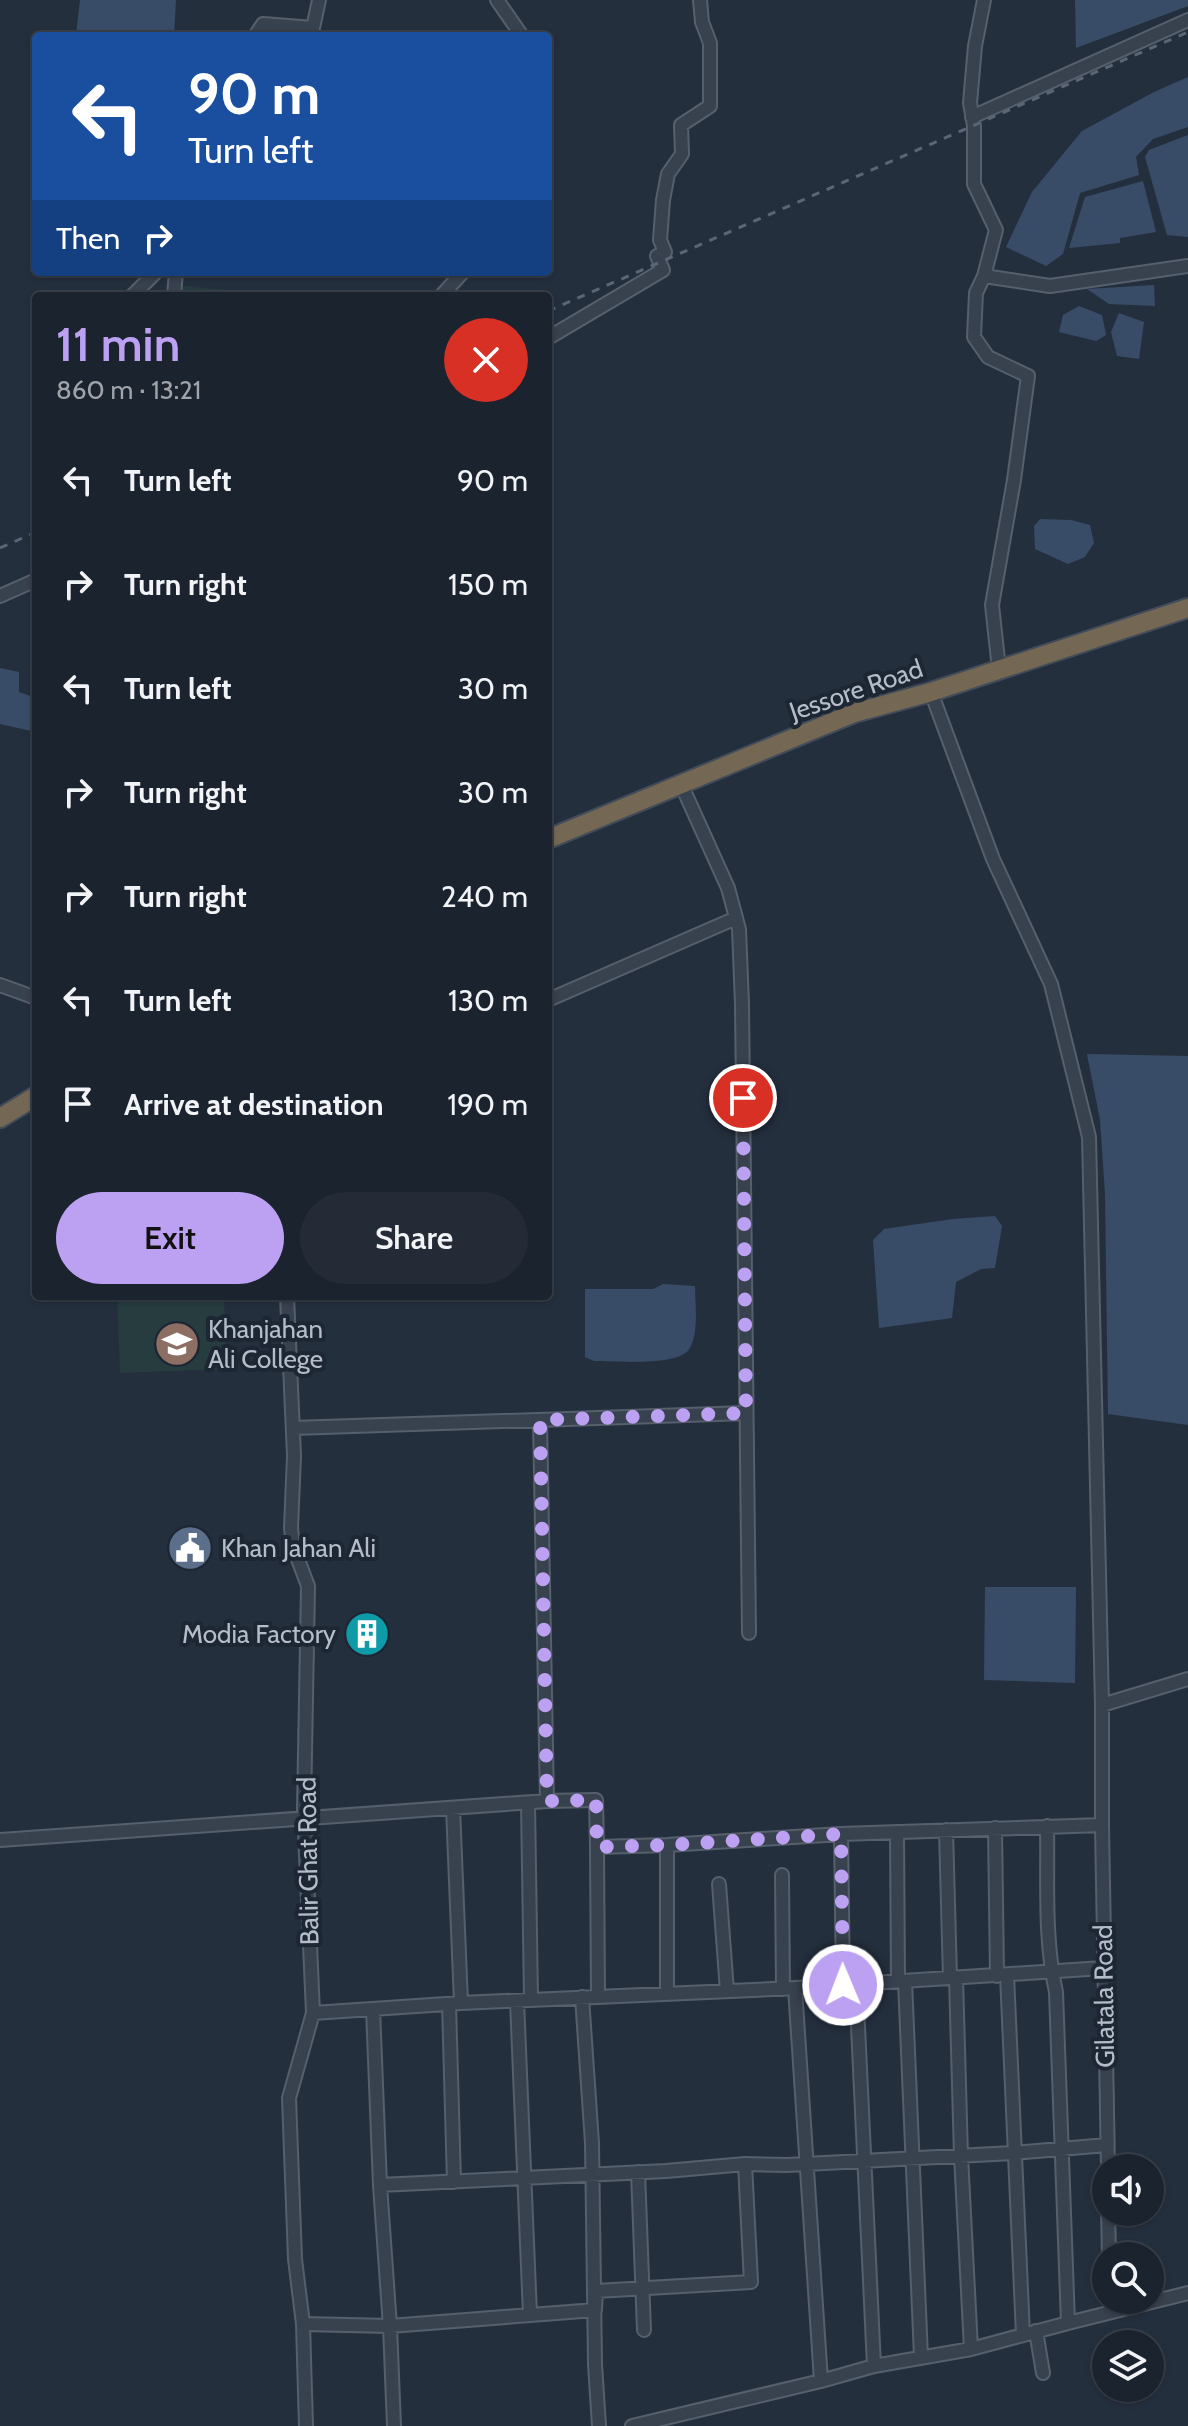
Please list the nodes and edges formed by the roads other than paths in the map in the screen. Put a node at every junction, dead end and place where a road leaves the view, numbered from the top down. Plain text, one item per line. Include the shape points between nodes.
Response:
1 (319, 0) edge
2 (497, 0) edge
3 (700, 0) edge
4 (984, 0) edge
5 (1188, 20) edge
6 (258, 32) edge
7 (519, 32) edge
8 (972, 117) junction
9 (1188, 266) edge
10 (152, 276) edge
11 (459, 276) edge
12 (984, 276) junction
13 (136, 292) edge
14 (445, 292) edge
15 (552, 336) edge
16 (32, 582) edge
17 (0, 596) edge
18 (1188, 608) edge
19 (999, 669) junction
20 (931, 692) junction
21 (681, 784) junction
22 (552, 837) edge
23 (736, 918) junction
24 (0, 985) edge
25 (32, 997) edge
26 (552, 998) edge
27 (32, 1098) edge
28 (0, 1118) edge
29 (289, 1300) edge
30 (746, 1413) junction
31 (540, 1420) junction
32 (296, 1428) junction
33 (749, 1633) dead end
34 (1188, 1679) edge
35 (1102, 1705) junction
36 (547, 1801) junction
37 (528, 1803) junction
38 (453, 1808) junction
39 (307, 1817) junction
40 (1102, 1825) junction
41 (1047, 1826) junction
42 (995, 1828) junction
43 (946, 1830) junction
44 (897, 1832) junction
45 (841, 1834) junction
46 (0, 1840) edge
47 (667, 1845) junction
48 (597, 1847) junction
49 (782, 1875) dead end
50 (719, 1884) dead end
51 (1103, 1968) junction
52 (1051, 1972) junction
53 (1002, 1976) junction
54 (953, 1978) junction
55 (902, 1981) junction
56 (850, 1984) junction
57 (789, 1988) junction
58 (727, 1991) junction
59 (667, 1994) junction
60 (582, 1997) junction
61 (598, 1997) junction
62 (531, 2000) junction
63 (517, 2001) junction
64 (455, 2004) junction
65 (373, 2009) junction
66 (315, 2013) junction
67 (1107, 2145) junction
68 (1063, 2150) junction
69 (1013, 2153) junction
70 (1107, 2154) edge
71 (961, 2156) junction
72 (914, 2159) junction
73 (866, 2161) junction
74 (745, 2164) junction
75 (806, 2164) junction
76 (638, 2172) junction
77 (593, 2174) junction
78 (524, 2178) junction
79 (454, 2182) junction
80 (380, 2185) junction
81 (643, 2288) junction
82 (1188, 2293) edge
83 (1164, 2297) edge
84 (595, 2310) junction
85 (1092, 2313) edge
86 (530, 2315) junction
87 (1068, 2323) junction
88 (306, 2324) junction
89 (390, 2326) junction
90 (644, 2330) dead end
91 (1036, 2331) junction
92 (1023, 2335) junction
93 (971, 2349) junction
94 (921, 2357) junction
95 (874, 2366) junction
96 (1043, 2373) dead end
97 (821, 2381) junction
98 (309, 2426) edge
99 (394, 2426) edge
100 (599, 2426) edge
101 (632, 2426) edge

1 - 6 street via 313,28 263,24
2 - 7 street
3 - 15 street via 710,43 710,106 681,125 682,154 668,174 663,200 660,240 665,252 657,256 663,270
4 - 8 street via 975,46
5 - 8 street
8 - 12 street via 974,184 996,230
9 - 12 street via 1050,286
10 - 13 street
11 - 14 street
12 - 19 street via 976,293 974,337 988,357 1028,376 992,605
16 - 17 street
18 - 19 highway, Jessore Road
19 - 20 highway, Jessore Road
20 - 21 highway, Jessore Road via 854,713
20 - 35 street, Gilatala Road via 993,859 1051,984 1089,1137
21 - 22 highway, Jessore Road
21 - 23 street
23 - 26 street
23 - 30 street via 742,1004
24 - 25 street
27 - 28 highway
29 - 32 street, Balir Ghat Road
30 - 31 street
30 - 33 street
31 - 32 street
31 - 36 street
32 - 39 street, Balir Ghat Road via 293,1546 308,1586
34 - 35 street
35 - 40 street, Gilatala Road
36 - 37 street
36 - 48 street via 596,1800
37 - 38 street
37 - 62 street
38 - 39 street
38 - 64 street
39 - 46 street
39 - 66 street, Balir Ghat Road
40 - 41 street
40 - 51 street, Gilatala Road
41 - 42 street
41 - 52 street
42 - 43 street
42 - 53 street
43 - 44 street
43 - 54 street
44 - 45 street
44 - 55 street
45 - 47 street
45 - 56 street
47 - 48 street
47 - 59 street
48 - 61 street
49 - 57 street
50 - 58 street
51 - 52 street
51 - 67 street, Gilatala Road
52 - 53 street
52 - 68 street
53 - 54 street
53 - 69 street
54 - 55 street
54 - 71 street
55 - 56 street
55 - 72 street
56 - 57 street
56 - 73 street
57 - 58 street
57 - 75 street
58 - 59 street
59 - 61 street
60 - 61 street
60 - 62 street
60 - 77 street
62 - 63 street
63 - 64 street
63 - 78 street
64 - 65 street
64 - 79 street
65 - 66 street
65 - 80 street
66 - 88 street, Balir Ghat Road via 289,2098 295,2259
67 - 68 street
67 - 70 street, Gilatala Road
68 - 69 street
68 - 87 street
69 - 71 street
69 - 92 street
71 - 72 street
71 - 93 street
72 - 73 street
72 - 94 street
73 - 75 street
73 - 95 street
74 - 75 street
74 - 76 street
74 - 81 street via 751,2282
75 - 97 street
76 - 77 street
76 - 81 street
77 - 78 street
77 - 84 street
78 - 79 street
78 - 86 street
79 - 80 street
80 - 89 street
81 - 84 street via 596,2291
81 - 90 street
82 - 83 street
84 - 86 street
84 - 100 street
85 - 87 street
86 - 89 street
87 - 91 street
88 - 89 street
88 - 98 street, Balir Ghat Road
89 - 99 street
91 - 92 street
91 - 96 street
92 - 93 street
93 - 94 street
94 - 95 street
95 - 97 street
97 - 101 street

